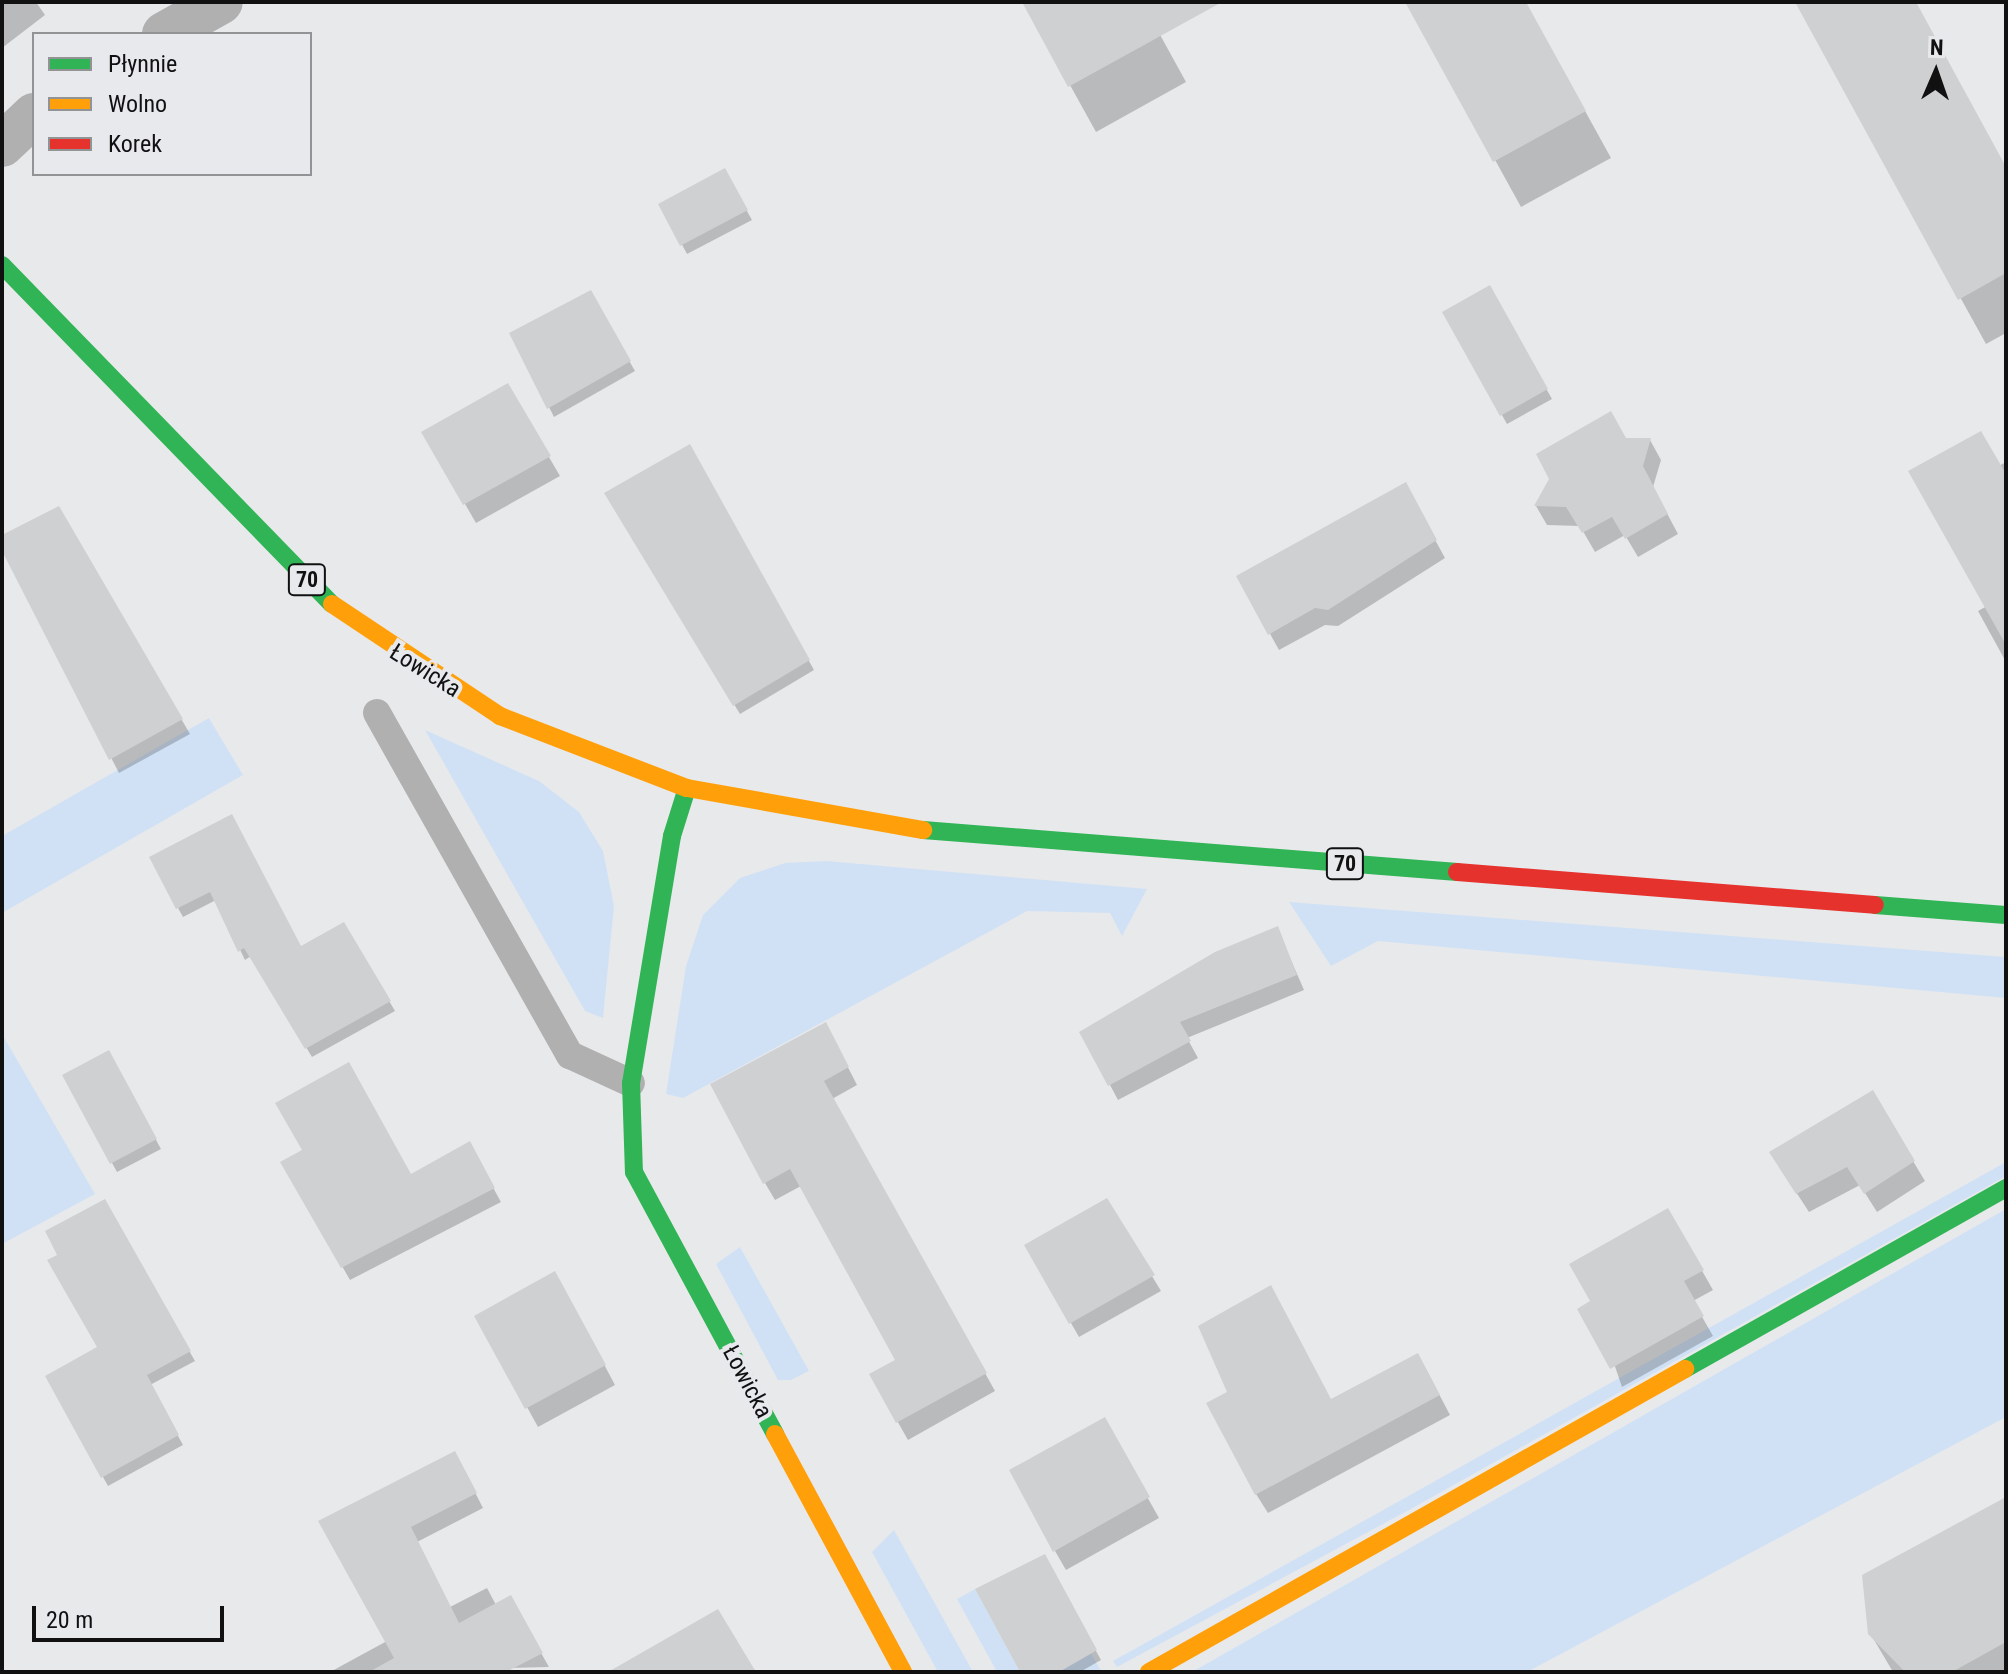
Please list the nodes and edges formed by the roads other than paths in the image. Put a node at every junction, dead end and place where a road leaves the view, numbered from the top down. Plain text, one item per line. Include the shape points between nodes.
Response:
1 (221, 2) edge
2 (168, 32) edge
3 (32, 117) edge
4 (2, 145) edge
5 (2, 265) edge
6 (377, 713) dead end
7 (687, 788) junction
8 (2006, 915) edge
9 (631, 1083) junction
10 (2006, 1188) edge
11 (903, 1672) edge
12 (1149, 1672) edge

1 - 2 street
3 - 4 street
5 - 7 main road, Łowicka / 70 via 346,618 500,716
6 - 9 lane via 570,1055
7 - 8 main road, 70 via 876,826
7 - 9 main road, Łowicka via 669,850
9 - 11 main road, Łowicka via 634,1172
10 - 12 main road

